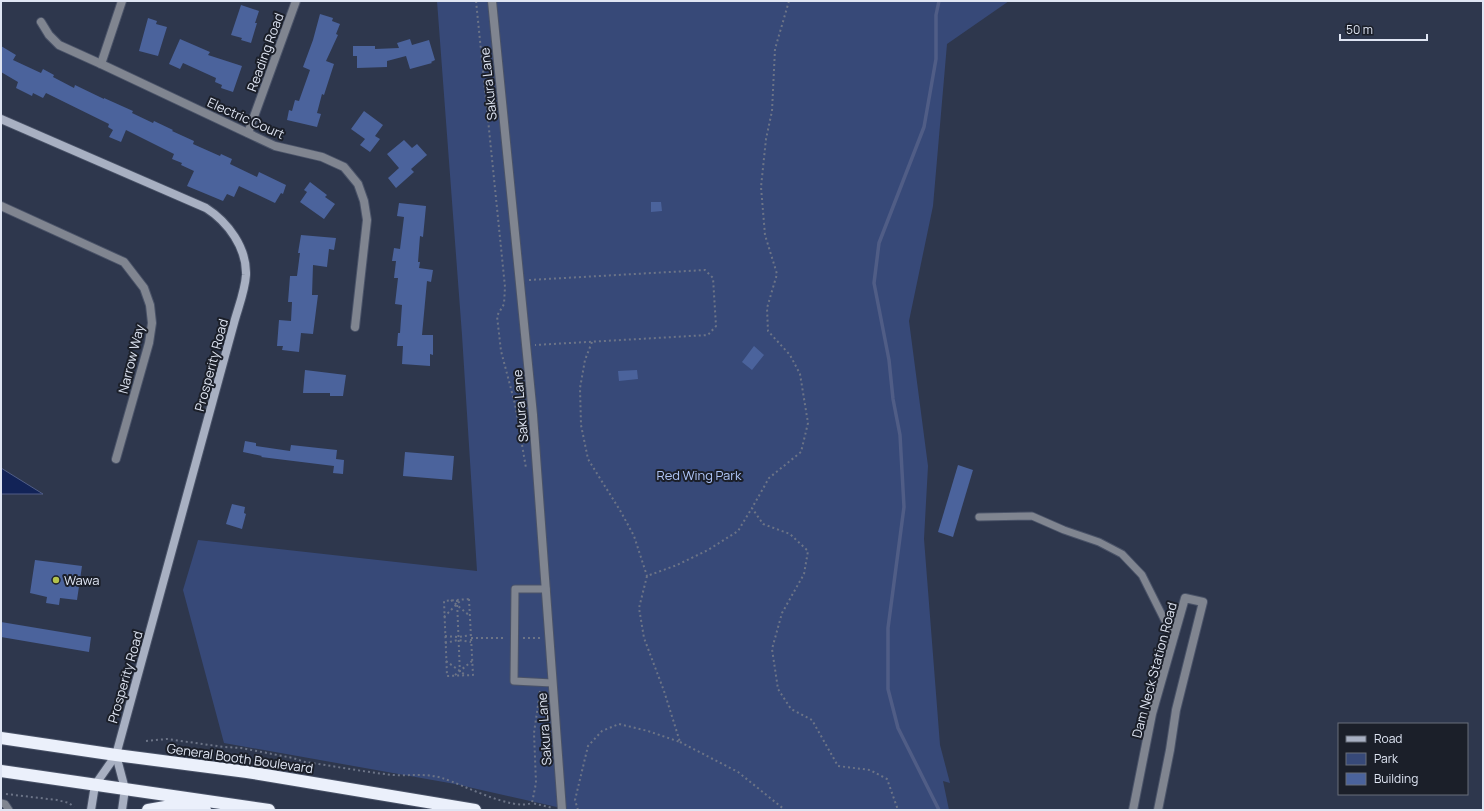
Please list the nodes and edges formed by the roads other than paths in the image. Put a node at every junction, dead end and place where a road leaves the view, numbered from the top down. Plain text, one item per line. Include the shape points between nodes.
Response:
1 (122, 1) edge
2 (296, 1) edge
3 (492, 1) edge
4 (41, 22) dead end
5 (101, 64) junction
6 (1, 119) edge
7 (248, 133) junction
8 (1, 206) edge
9 (355, 327) dead end
10 (116, 459) dead end
11 (978, 517) dead end
12 (546, 588) junction
13 (1175, 633) junction
14 (552, 683) junction
15 (1, 738) edge
16 (116, 755) junction
17 (1, 771) edge
18 (94, 785) junction
19 (125, 789) junction
20 (1, 803) edge
21 (558, 809) edge
22 (9, 810) edge
23 (91, 810) edge
24 (122, 810) edge
25 (148, 810) edge
26 (205, 810) edge
27 (269, 810) edge
28 (475, 810) edge
29 (1133, 810) edge
30 (1158, 810) edge

1 - 5 street
2 - 7 street, Reading Road
3 - 12 street, Sakura Lane via 533,415
4 - 5 street, Electric Court via 59,45
5 - 7 street, Electric Court
6 - 16 street, Prosperity Road via 206,208 219,216 230,230 238,243 245,265 246,276 234,323
7 - 9 street, Electric Court via 275,146 322,157 344,167 358,184 364,201 366,220
8 - 10 street, Narrow Way via 124,262 144,288 150,305 152,323 149,343
11 - 13 lane via 1032,516 1099,542 1122,554 1142,575 1165,621
12 - 14 street, Sakura Lane
12 - 14 lane via 515,589 514,681
13 - 29 street, Dam Neck Station Road via 1152,714
13 - 30 street, Dam Neck Station Road via 1185,598 1202,602 1176,710
14 - 21 street, Sakura Lane
15 - 16 highway, General Booth Boulevard
16 - 18 street
16 - 19 street
16 - 28 highway, General Booth Boulevard via 247,772
17 - 18 highway
18 - 19 highway
18 - 23 street
19 - 24 street
19 - 27 highway
20 - 22 lane
25 - 26 highway via 171,806

